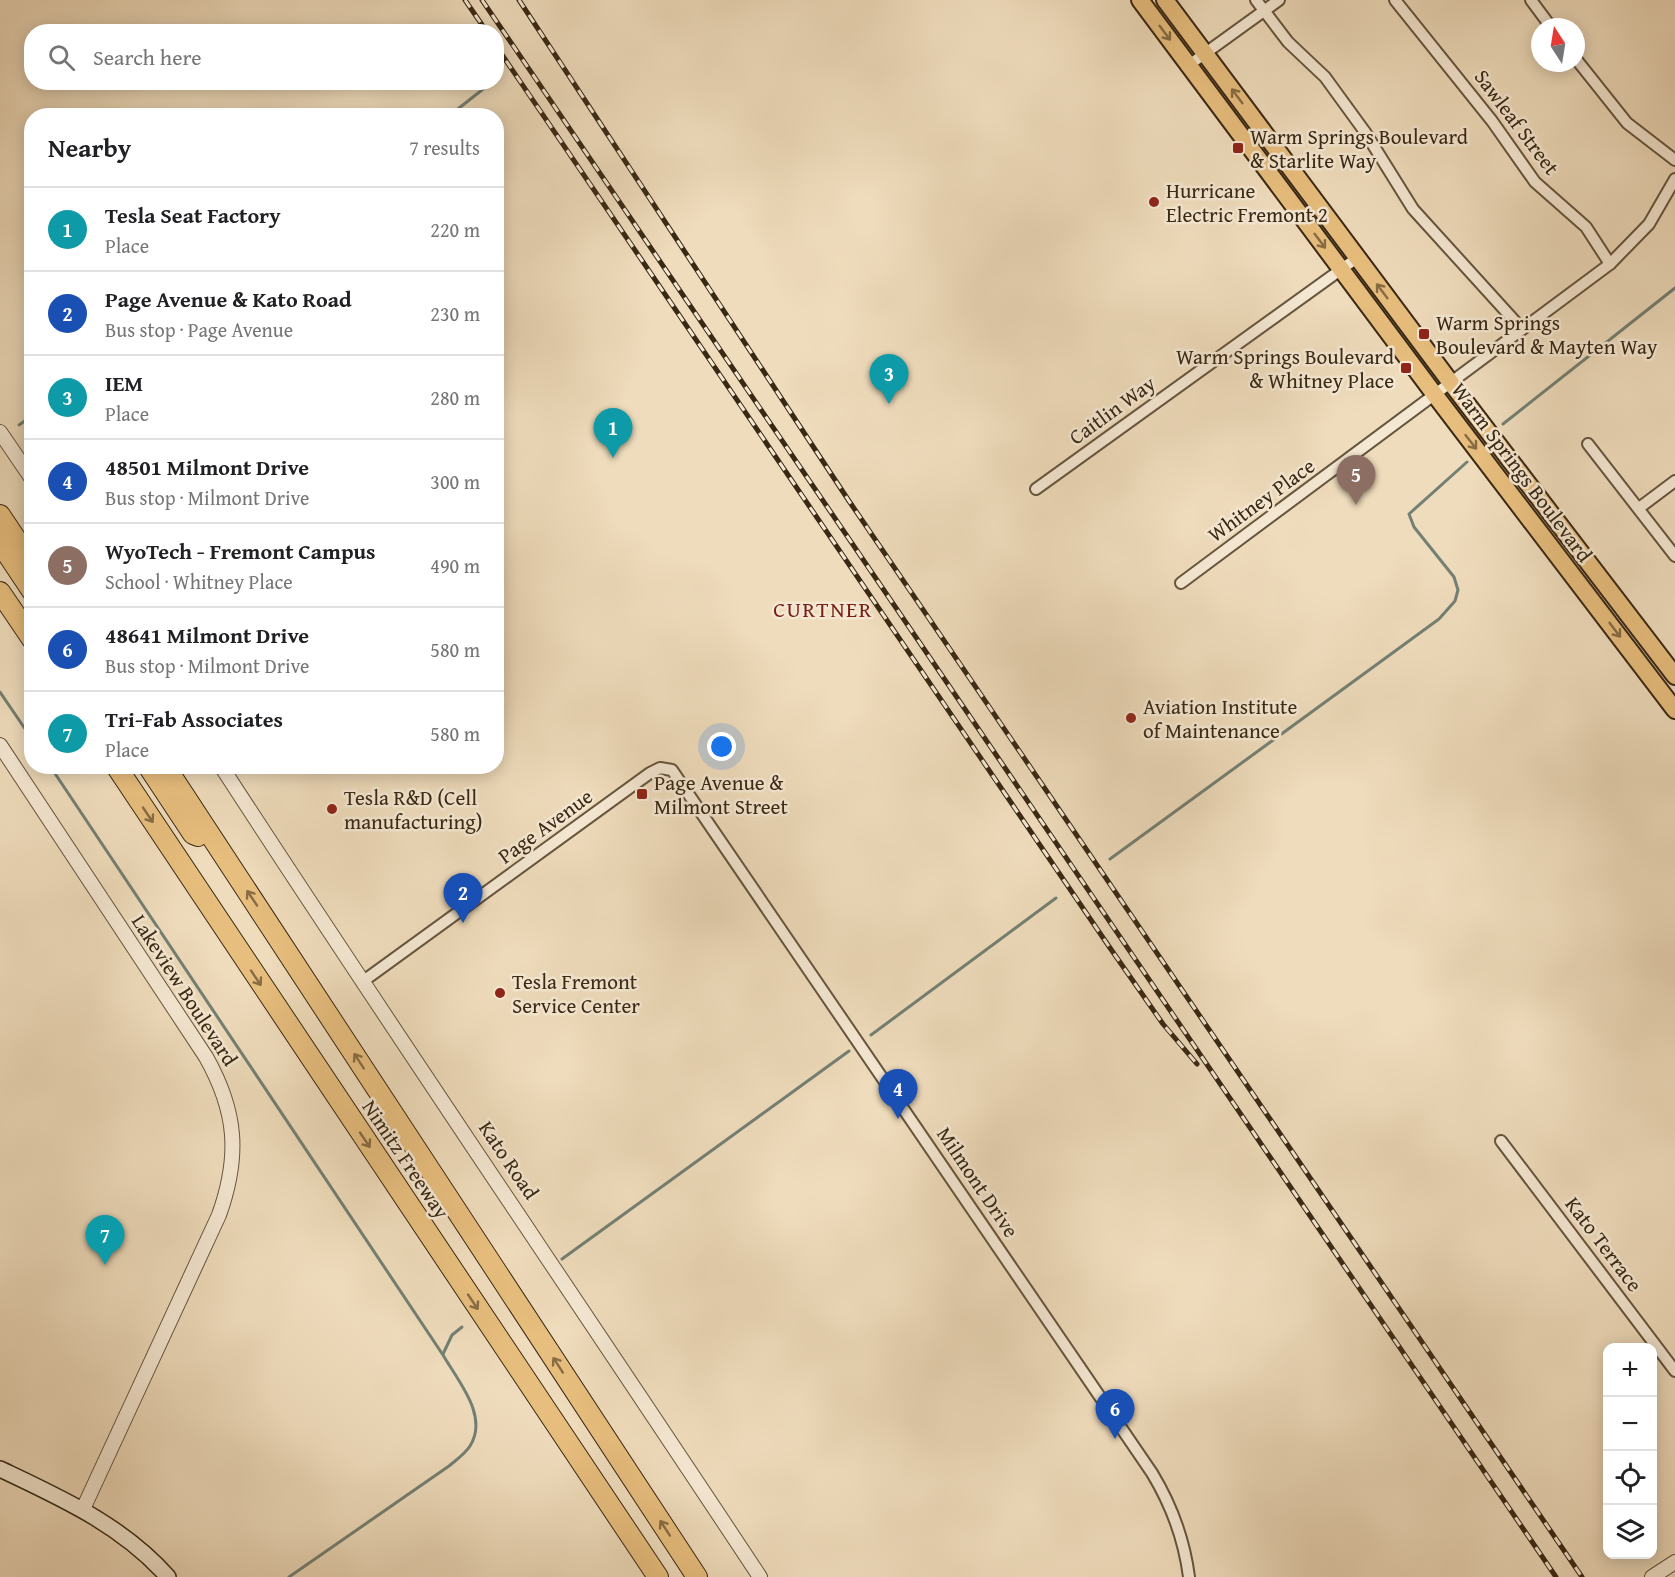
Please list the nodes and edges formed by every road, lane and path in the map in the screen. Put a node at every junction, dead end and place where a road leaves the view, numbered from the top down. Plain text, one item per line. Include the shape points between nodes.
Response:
1 (1140, 0) edge
2 (1165, 0) edge
3 (1256, 0) edge
4 (1279, 0) edge
5 (1395, 0) edge
6 (1531, 0) edge
7 (1263, 11) junction
8 (1544, 18) edge
9 (1205, 53) junction
10 (1189, 65) junction
11 (1585, 70) edge
12 (1675, 160) edge
13 (1675, 179) edge
14 (1357, 258) junction
15 (1610, 264) junction
16 (1341, 269) junction
17 (1521, 328) junction
18 (1451, 383) junction
19 (1435, 395) junction
20 (0, 432) edge
21 (1588, 444) dead end
22 (24, 467) edge
23 (1675, 481) edge
24 (1036, 489) dead end
25 (1639, 508) junction
26 (0, 515) edge
27 (0, 543) edge
28 (24, 551) edge
29 (1675, 556) edge
30 (1564, 564) junction
31 (24, 579) edge
32 (1180, 583) dead end
33 (0, 592) edge
34 (1631, 618) junction
35 (24, 627) edge
36 (1675, 676) edge
37 (1675, 710) edge
38 (0, 746) edge
39 (665, 768) joint
40 (121, 774) edge
41 (153, 774) edge
42 (170, 774) edge
43 (226, 774) edge
44 (213, 839) junction
45 (362, 982) junction
46 (1500, 1141) dead end
47 (1675, 1371) edge
48 (0, 1469) edge
49 (83, 1509) junction
50 (1675, 1562) edge
51 (168, 1577) edge
52 (658, 1577) edge
53 (697, 1577) edge
54 (760, 1577) edge
55 (1188, 1577) edge
56 (1652, 1577) edge

1 -> 10 main road, Warm Springs Boulevard
2 - 9 main road, Warm Springs Boulevard
3 - 7 street
4 - 7 street
5 - 15 street, Sawleaf Street via 1492,121 1535,182 1586,227
6 - 8 street
7 - 9 street
7 - 17 street via 1288,42 1325,76 1413,209
9 - 10 street
14 -> 9 main road, Warm Springs Boulevard
10 -> 16 main road, Warm Springs Boulevard
11 - 12 street via 1627,123
13 - 15 street, Whitney Place via 1649,224
14 - 16 street, Caitlin Way
18 -> 14 main road, Warm Springs Boulevard
15 - 17 street, Whitney Place
16 - 19 main road, Warm Springs Boulevard
16 - 24 street, Caitlin Way
17 - 18 street, Whitney Place
18 - 19 street, Whitney Place
18 - 34 main road, Warm Springs Boulevard
19 -> 30 main road, Warm Springs Boulevard
19 - 32 street, Whitney Place
20 - 22 street
21 - 25 street
23 - 25 street
25 - 29 street
26 - 28 highway
27 - 31 highway
30 - 34 main road via 1576,566 1610,607
30 -> 37 main road, Warm Springs Boulevard
33 - 35 highway
34 - 36 main road, Warm Springs Boulevard
38 - 49 street, Lakeview Boulevard via 206,1057 225,1095 233,1137 232,1176 219,1215
39 - 45 street, Page Avenue via 650,773
39 - 55 street, Milmont Drive via 675,773 1152,1473 1175,1515
40 -> 52 highway, Nimitz Freeway
41 - 44 highway via 193,834
42 - 44 highway, Nimitz Freeway
43 - 45 street, Kato Road
53 -> 44 highway, Nimitz Freeway
45 - 54 street, Kato Road
46 - 47 street, Kato Terrace
48 - 49 main road
49 - 51 main road via 129,1540
50 - 56 street

